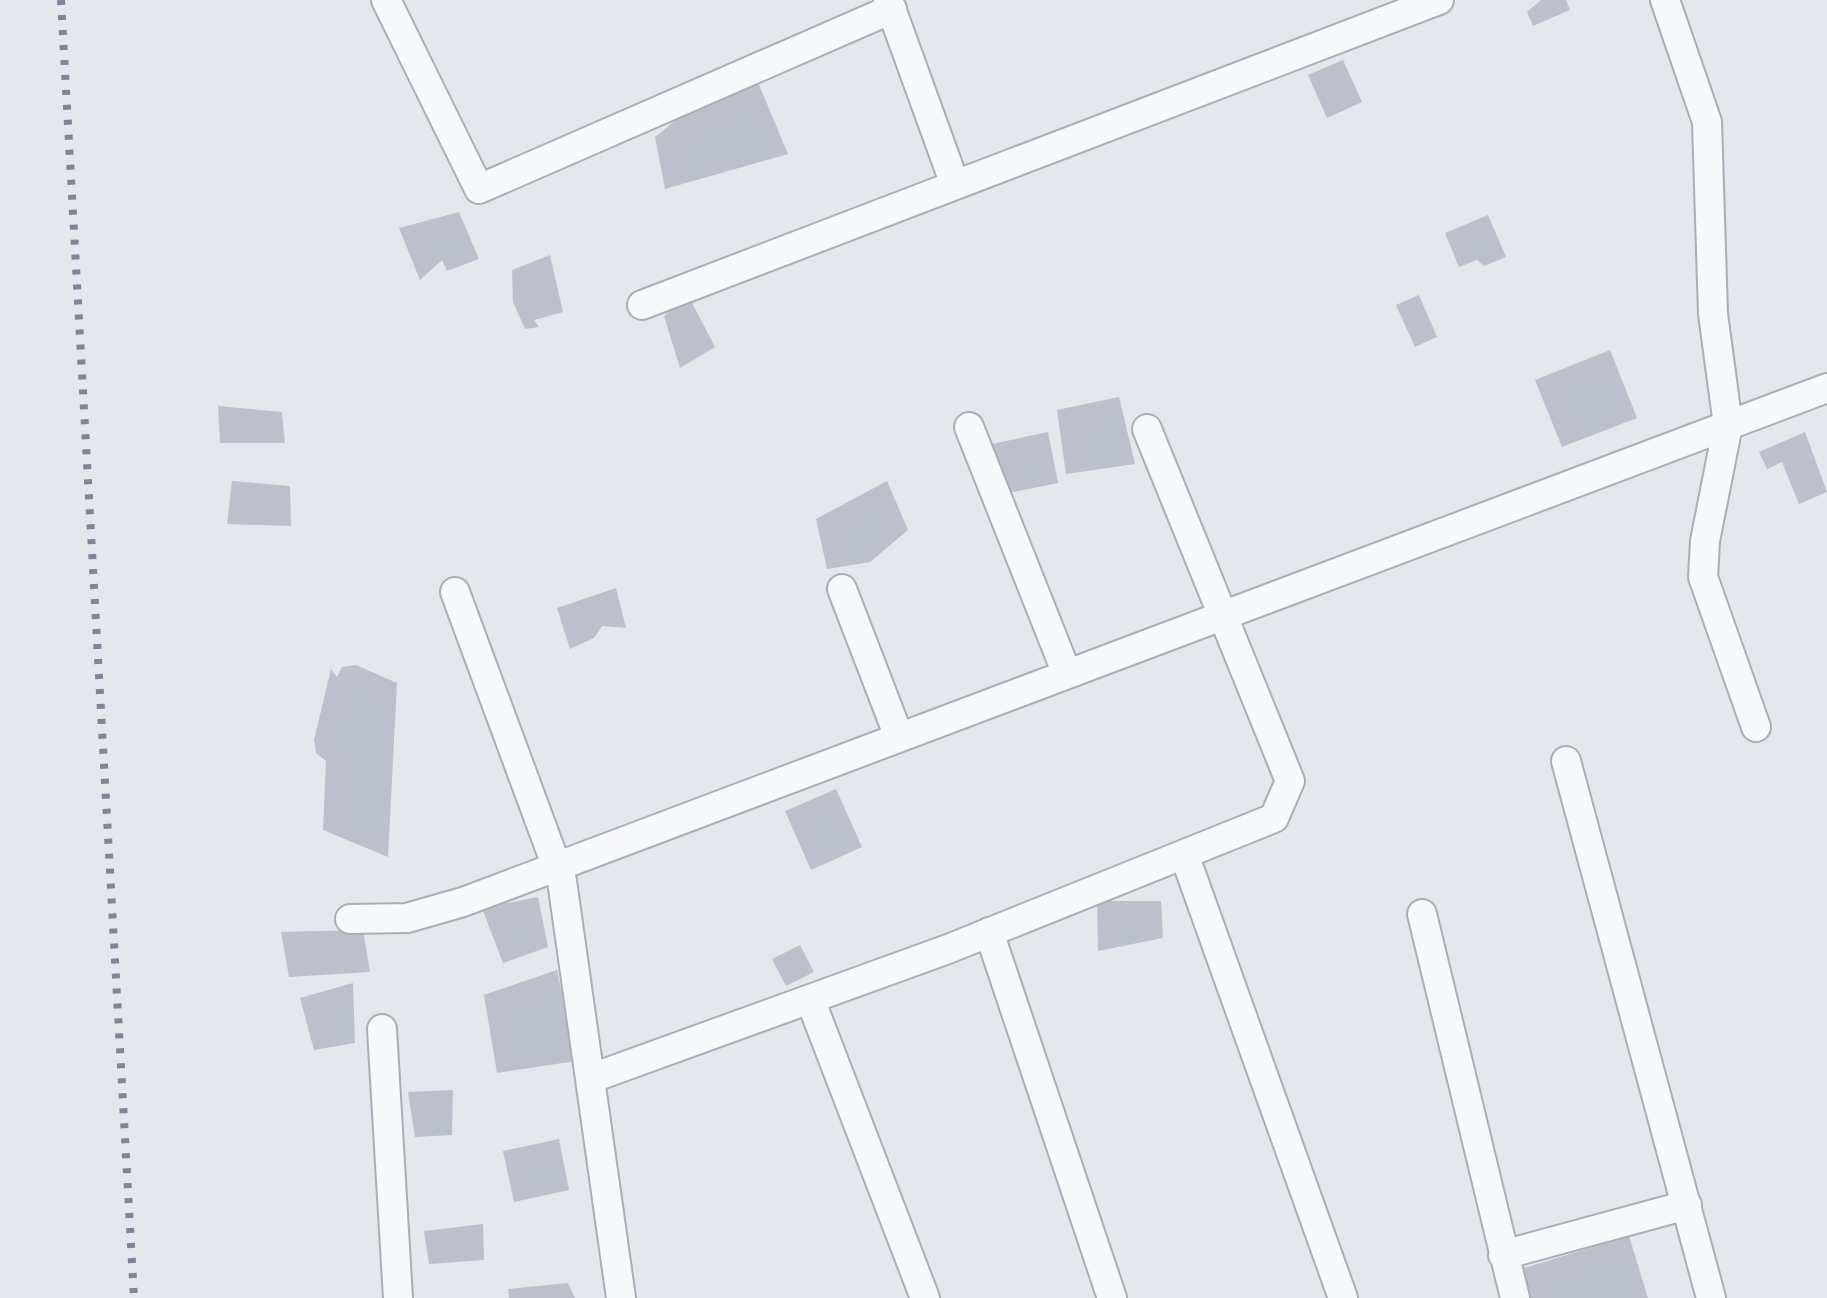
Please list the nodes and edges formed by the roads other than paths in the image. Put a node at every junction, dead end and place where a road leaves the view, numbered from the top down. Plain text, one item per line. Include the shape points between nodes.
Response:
1 (386, 0) edge
2 (1439, 0) edge
3 (1665, 0) edge
4 (890, 4) edge
5 (954, 182) junction
6 (642, 305) dead end
7 (1827, 388) edge
8 (1728, 425) junction
9 (968, 427) dead end
10 (1147, 429) dead end
11 (842, 589) dead end
12 (456, 592) dead end
13 (1224, 615) junction
14 (1067, 674) junction
15 (1756, 727) dead end
16 (900, 737) junction
17 (1566, 761) dead end
18 (1184, 854) junction
19 (557, 866) junction
20 (1422, 914) dead end
21 (350, 919) dead end
22 (989, 932) junction
23 (810, 999) junction
24 (382, 1028) dead end
25 (592, 1078) junction
26 (1686, 1205) junction
27 (1503, 1254) junction
28 (398, 1298) edge
29 (621, 1298) edge
30 (925, 1298) edge
31 (1112, 1298) edge
32 (1343, 1298) edge
33 (1515, 1298) edge
34 (1712, 1298) edge

1 - 4 street via 479,189
2 - 5 street
3 - 8 street via 1708,122 1713,314
4 - 5 street
5 - 6 street
7 - 8 street
8 - 13 street
8 - 15 street via 1703,577
9 - 14 street
10 - 13 street
11 - 16 street
12 - 19 street
13 - 14 street
13 - 18 street via 1290,781 1274,818
14 - 16 street
16 - 19 street
17 - 26 street
18 - 22 street
18 - 32 street
19 - 21 street via 407,918
19 - 25 street
20 - 27 street
22 - 23 street
22 - 31 street
23 - 25 street
23 - 30 street
24 - 28 street
25 - 29 street
26 - 27 street
26 - 34 street
27 - 33 street

